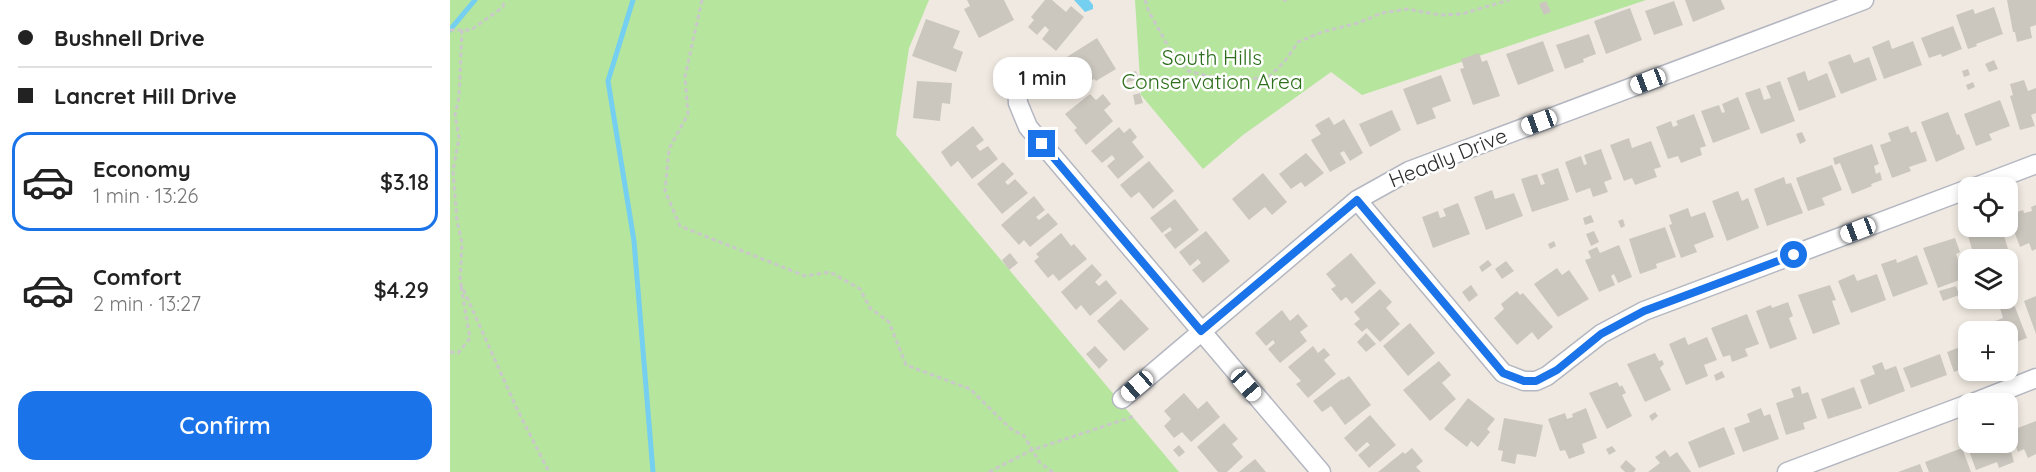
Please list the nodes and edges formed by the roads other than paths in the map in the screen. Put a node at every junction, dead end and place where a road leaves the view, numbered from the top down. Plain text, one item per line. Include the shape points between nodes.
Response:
1 (1864, 0) edge
2 (1837, 5) edge
3 (1017, 87) dead end
4 (2036, 164) edge
5 (2002, 177) edge
6 (1958, 193) edge
7 (1357, 200) junction
8 (1201, 331) junction
9 (2036, 378) edge
10 (1997, 393) edge
11 (1122, 399) dead end
12 (1958, 408) edge
13 (1321, 472) edge
14 (1787, 472) edge

1 - 2 street, Headly Drive
2 - 7 street, Headly Drive via 1409,171
3 - 8 street via 1018,103 1028,127
4 - 5 street
6 - 7 street via 1644,311 1601,334 1536,381 1503,373
7 - 8 street, Headly Drive
8 - 11 street, Headly Drive
8 - 13 street
9 - 10 street
12 - 14 street

